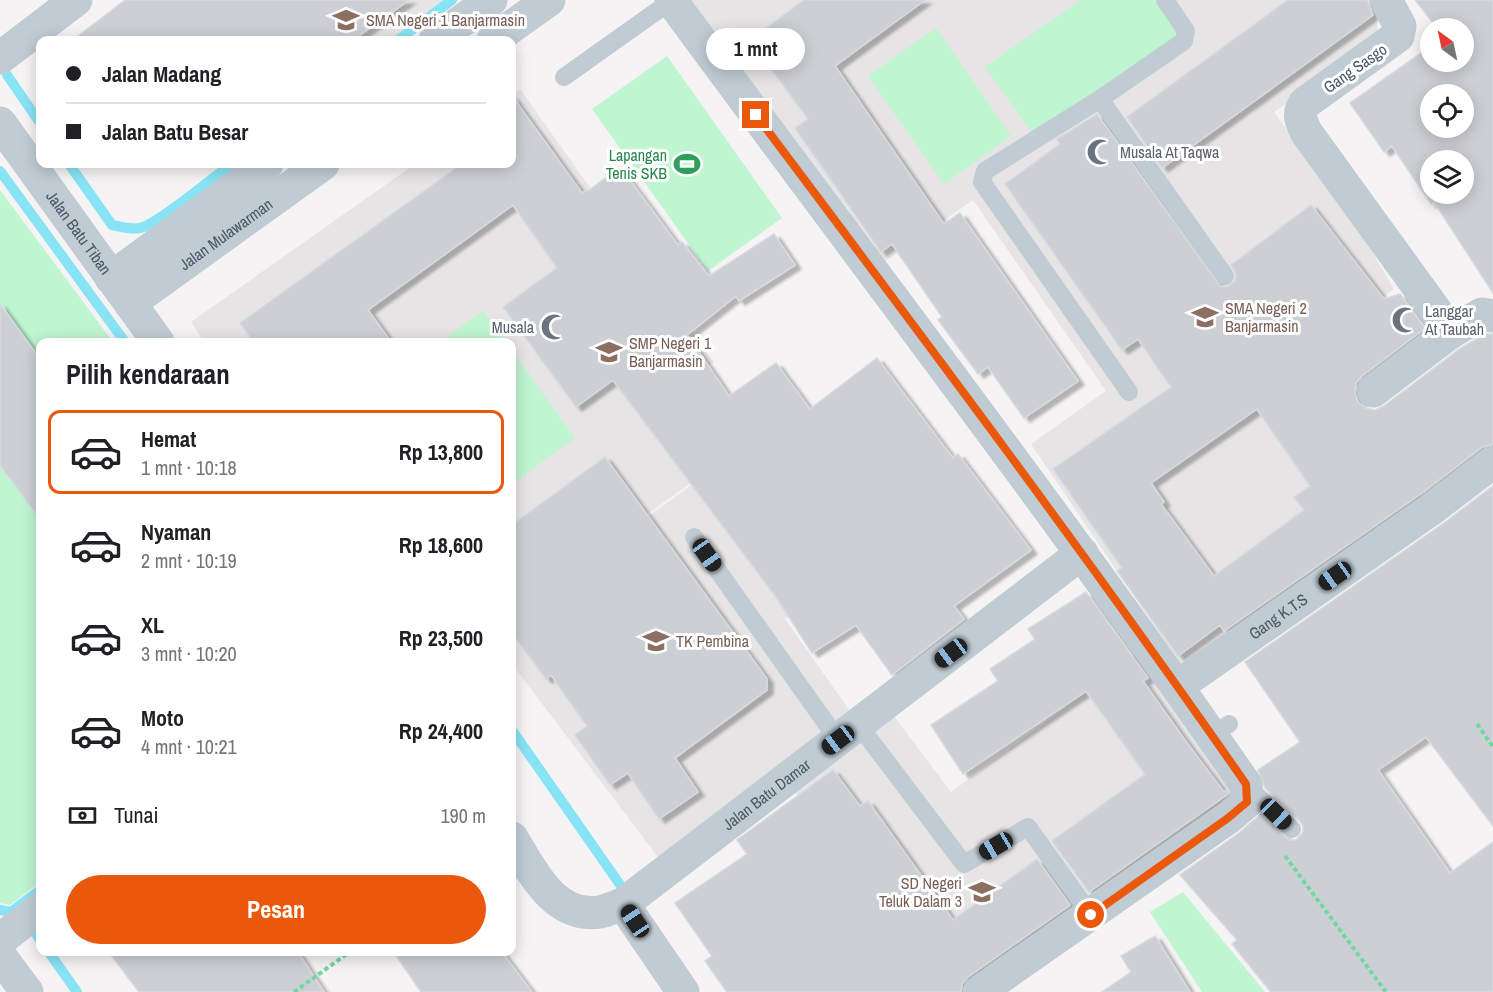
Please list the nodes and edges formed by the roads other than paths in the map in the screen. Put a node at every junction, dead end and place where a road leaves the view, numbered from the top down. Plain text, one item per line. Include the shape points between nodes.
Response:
1 (76, 0) edge
2 (491, 0) edge
3 (549, 0) edge
4 (671, 0) edge
5 (1165, 0) edge
6 (1386, 0) edge
7 (441, 36) edge
8 (499, 36) edge
9 (0, 58) edge
10 (564, 77) dead end
11 (1100, 99) junction
12 (0, 123) edge
13 (262, 168) edge
14 (317, 168) edge
15 (1225, 276) dead end
16 (120, 291) junction
17 (1493, 316) edge
18 (1451, 332) junction
19 (155, 338) edge
20 (1372, 391) dead end
21 (1130, 392) dead end
22 (1493, 462) edge
23 (694, 537) dead end
24 (1082, 553) junction
25 (1178, 686) junction
26 (848, 732) junction
27 (1246, 793) junction
28 (1292, 829) dead end
29 (516, 845) edge
30 (623, 904) junction
31 (36, 912) edge
32 (1091, 915) junction
33 (0, 939) edge
34 (0, 956) edge
35 (27, 992) edge
36 (683, 992) edge
37 (979, 992) edge

1 - 9 street
2 - 7 street
3 - 8 street
4 - 10 lane
4 - 24 street
5 - 11 lane via 1186,31 1184,40
6 - 18 street, Gang Sasgo via 1400,26 1398,36 1305,103 1299,116 1306,132
11 - 15 lane
11 - 21 lane via 985,171 982,182
12 - 16 street, Jalan Batu Tiban
13 - 16 street, Jalan Mulawarman
14 - 16 street, Jalan Mulawarman
16 - 19 street, Jalan Batu Tiban
17 - 18 street via 1482,314
18 - 20 street
22 - 25 street, Gang K.T.S
23 - 26 lane
24 - 25 street
24 - 26 street, Jalan Batu Damar
25 - 27 street via 1221,730
26 - 30 street, Jalan Batu Damar
26 - 32 lane via 964,864 1028,827
27 - 28 lane
27 - 32 street via 1228,818
29 - 30 street via 535,876 557,901 576,911 600,912
30 - 36 street
31 - 33 street
32 - 37 street
34 - 35 street

